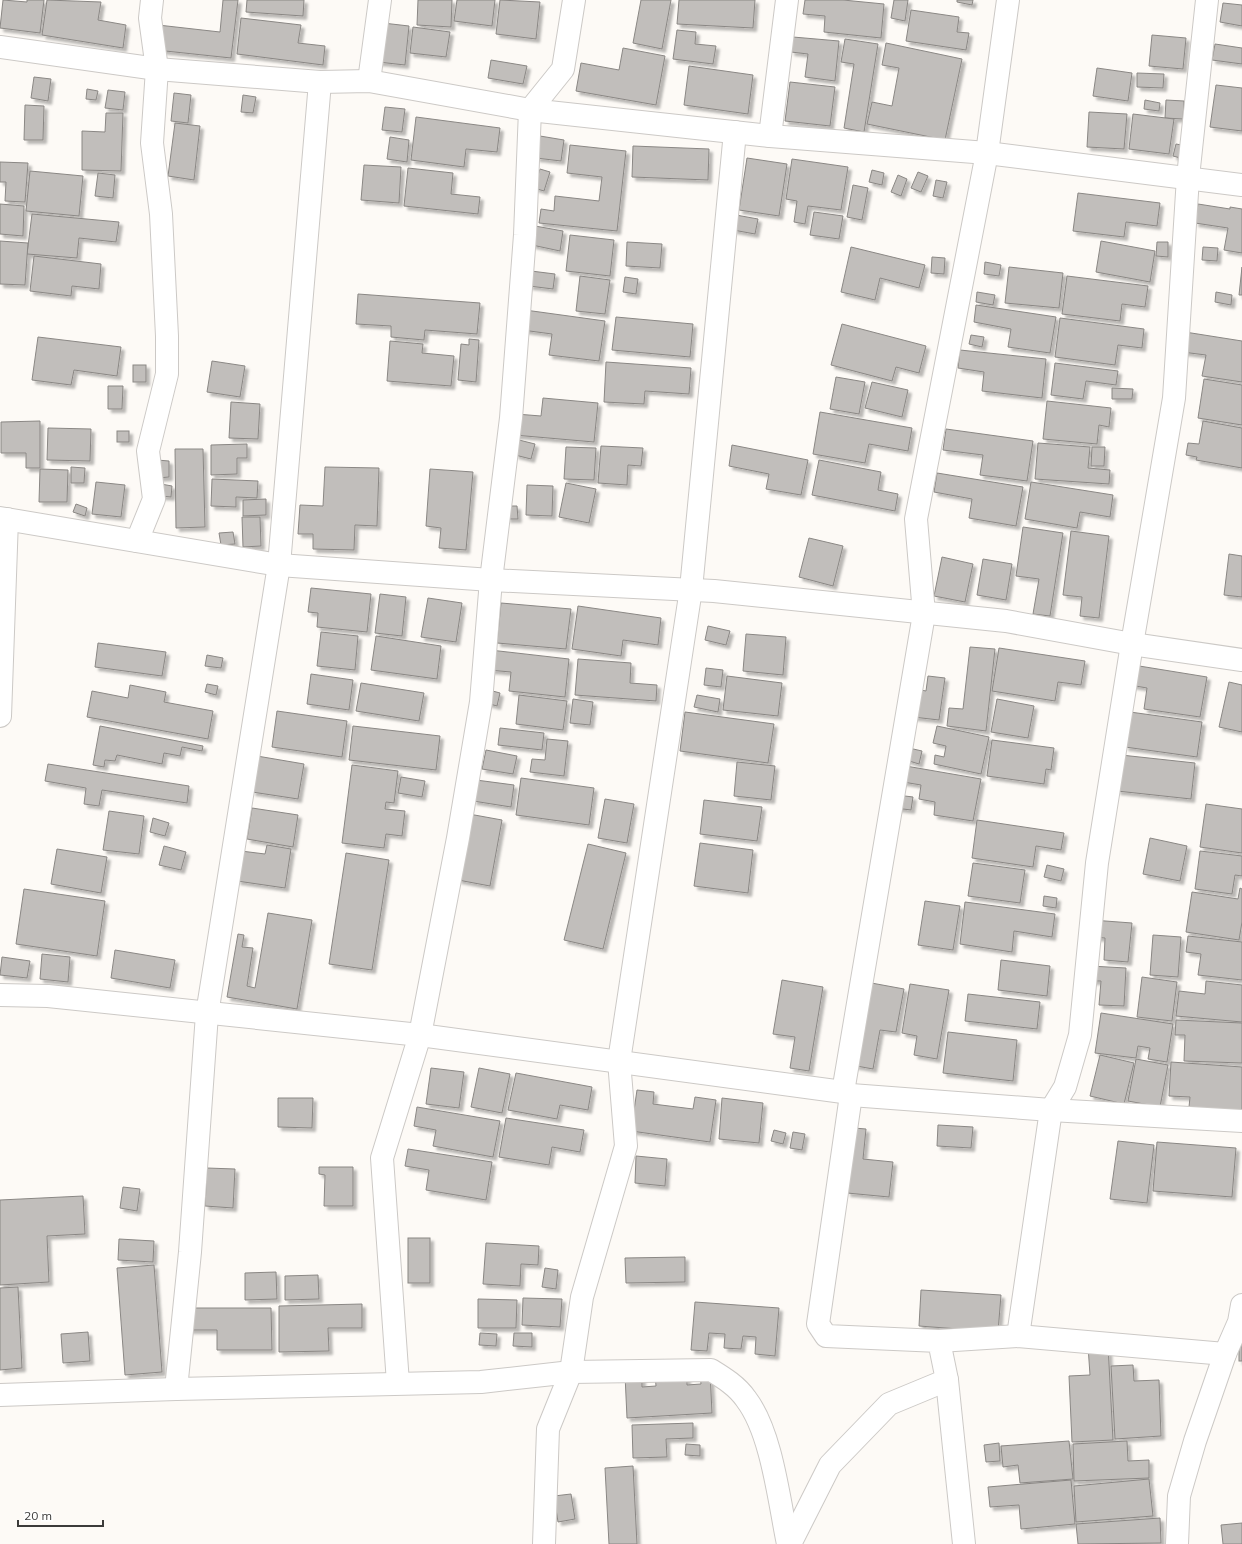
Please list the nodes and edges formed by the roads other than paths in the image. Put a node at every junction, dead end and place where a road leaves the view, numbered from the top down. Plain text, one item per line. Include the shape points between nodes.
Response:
1 (152, 0) edge
2 (380, 0) edge
3 (574, 0) edge
4 (787, 0) edge
5 (1008, 0) edge
6 (1207, 0) edge
7 (0, 47) edge
8 (157, 70) junction
9 (369, 81) junction
10 (320, 82) junction
11 (530, 110) junction
12 (734, 132) junction
13 (770, 136) junction
14 (986, 153) junction
15 (1188, 177) junction
16 (1242, 185) edge
17 (4, 518) edge
18 (137, 542) junction
19 (279, 565) junction
20 (491, 580) junction
21 (691, 590) junction
22 (924, 614) junction
23 (1132, 644) junction
24 (1242, 660) edge
25 (0, 716) edge
26 (0, 995) edge
27 (207, 1014) junction
28 (420, 1035) junction
29 (619, 1061) junction
30 (847, 1093) junction
31 (1050, 1110) junction
32 (1242, 1121) edge
33 (1241, 1316) edge
34 (1018, 1336) junction
35 (939, 1341) junction
36 (1225, 1354) junction
37 (571, 1372) junction
38 (947, 1380) junction
39 (398, 1383) junction
40 (176, 1389) junction
41 (0, 1395) edge
42 (544, 1544) edge
43 (789, 1544) edge
44 (964, 1544) edge
45 (1177, 1544) edge

1 - 8 street via 150,18
2 - 9 street
3 - 11 street via 563,69
4 - 13 street
5 - 14 street
6 - 15 street
7 - 8 street
8 - 10 street
8 - 18 street via 152,143 161,214 167,374 148,450 154,500
9 - 10 street
9 - 11 street
10 - 19 street
11 - 12 street
11 - 20 street via 525,235 511,418
12 - 13 street
12 - 21 street
13 - 14 street
14 - 15 street
14 - 22 street via 916,519
15 - 16 street
15 - 23 street via 1174,398
17 - 18 street
17 - 25 street
18 - 19 street
19 - 20 street
19 - 27 street
20 - 21 street
20 - 28 street via 481,702
21 - 22 street
21 - 29 street
22 - 23 street via 1006,621
22 - 30 street
23 - 24 street
23 - 31 street via 1097,863 1080,1035 1065,1087
26 - 27 street via 48,996
27 - 28 street
27 - 40 street via 190,1252
28 - 29 street
28 - 39 street via 382,1158
29 - 30 street
29 - 37 street via 626,1146 582,1297
30 - 31 street
30 - 35 street via 818,1324 826,1336
31 - 32 street
31 - 34 street
33 - 36 street
34 - 35 street
34 - 36 street
35 - 38 street
36 - 45 street via 1179,1496
37 - 39 street via 481,1382
37 - 42 street via 548,1429
37 - 43 street via 711,1370 728,1380 746,1399 764,1431
38 - 43 street via 889,1404 830,1465
38 - 44 street
39 - 40 street
40 - 41 street

